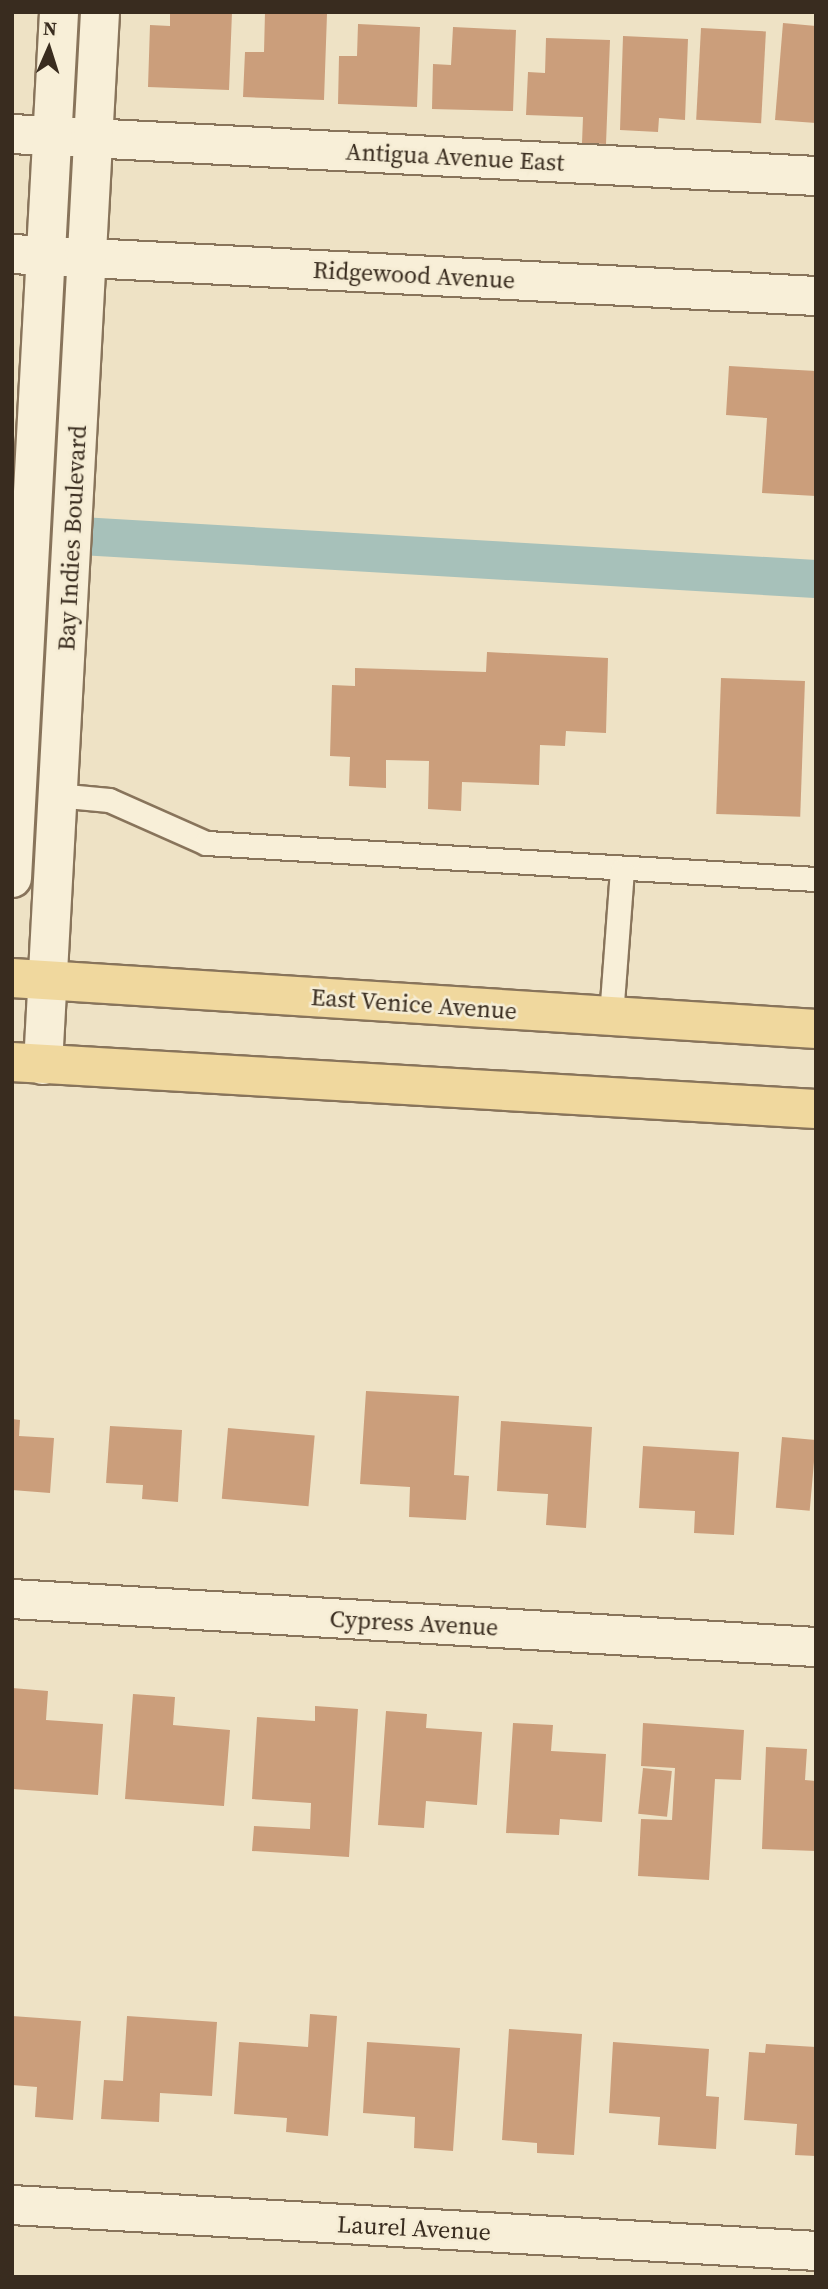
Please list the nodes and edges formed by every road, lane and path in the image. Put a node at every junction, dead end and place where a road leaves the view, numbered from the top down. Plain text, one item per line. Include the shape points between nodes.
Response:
1 (59, 12) edge
2 (100, 12) edge
3 (12, 134) edge
4 (54, 136) junction
5 (94, 139) junction
6 (816, 176) edge
7 (30, 255) edge
8 (89, 258) junction
9 (816, 296) edge
10 (56, 795) junction
11 (622, 870) junction
12 (12, 878) edge
13 (816, 879) edge
14 (29, 980) edge
15 (611, 1016) junction
16 (816, 1029) edge
17 (27, 1063) edge
18 (816, 1109) edge
19 (12, 1599) edge
20 (816, 1647) edge
21 (12, 2205) edge
22 (816, 2251) edge

1 - 4 street, Bay Indies Boulevard
2 - 5 street, Bay Indies Boulevard
3 - 4 street, Antigua Avenue East
4 - 5 street, Antigua Avenue East
4 - 7 street, Bay Indies Boulevard
5 - 6 street, Antigua Avenue East
5 - 8 street, Bay Indies Boulevard
7 - 8 street, Ridgewood Avenue
7 - 12 street, Bay Indies Boulevard via 37,453
8 - 9 street, Ridgewood Avenue
8 - 10 street, Bay Indies Boulevard
10 - 11 lane via 109,800 206,843
10 - 14 street, Bay Indies Boulevard
11 - 13 lane
11 - 15 lane
14 - 15 main road, East Venice Avenue
14 - 17 street, Bay Indies Boulevard
15 - 16 main road, East Venice Avenue
17 - 18 main road
19 - 20 street, Cypress Avenue
21 - 22 street, Laurel Avenue

